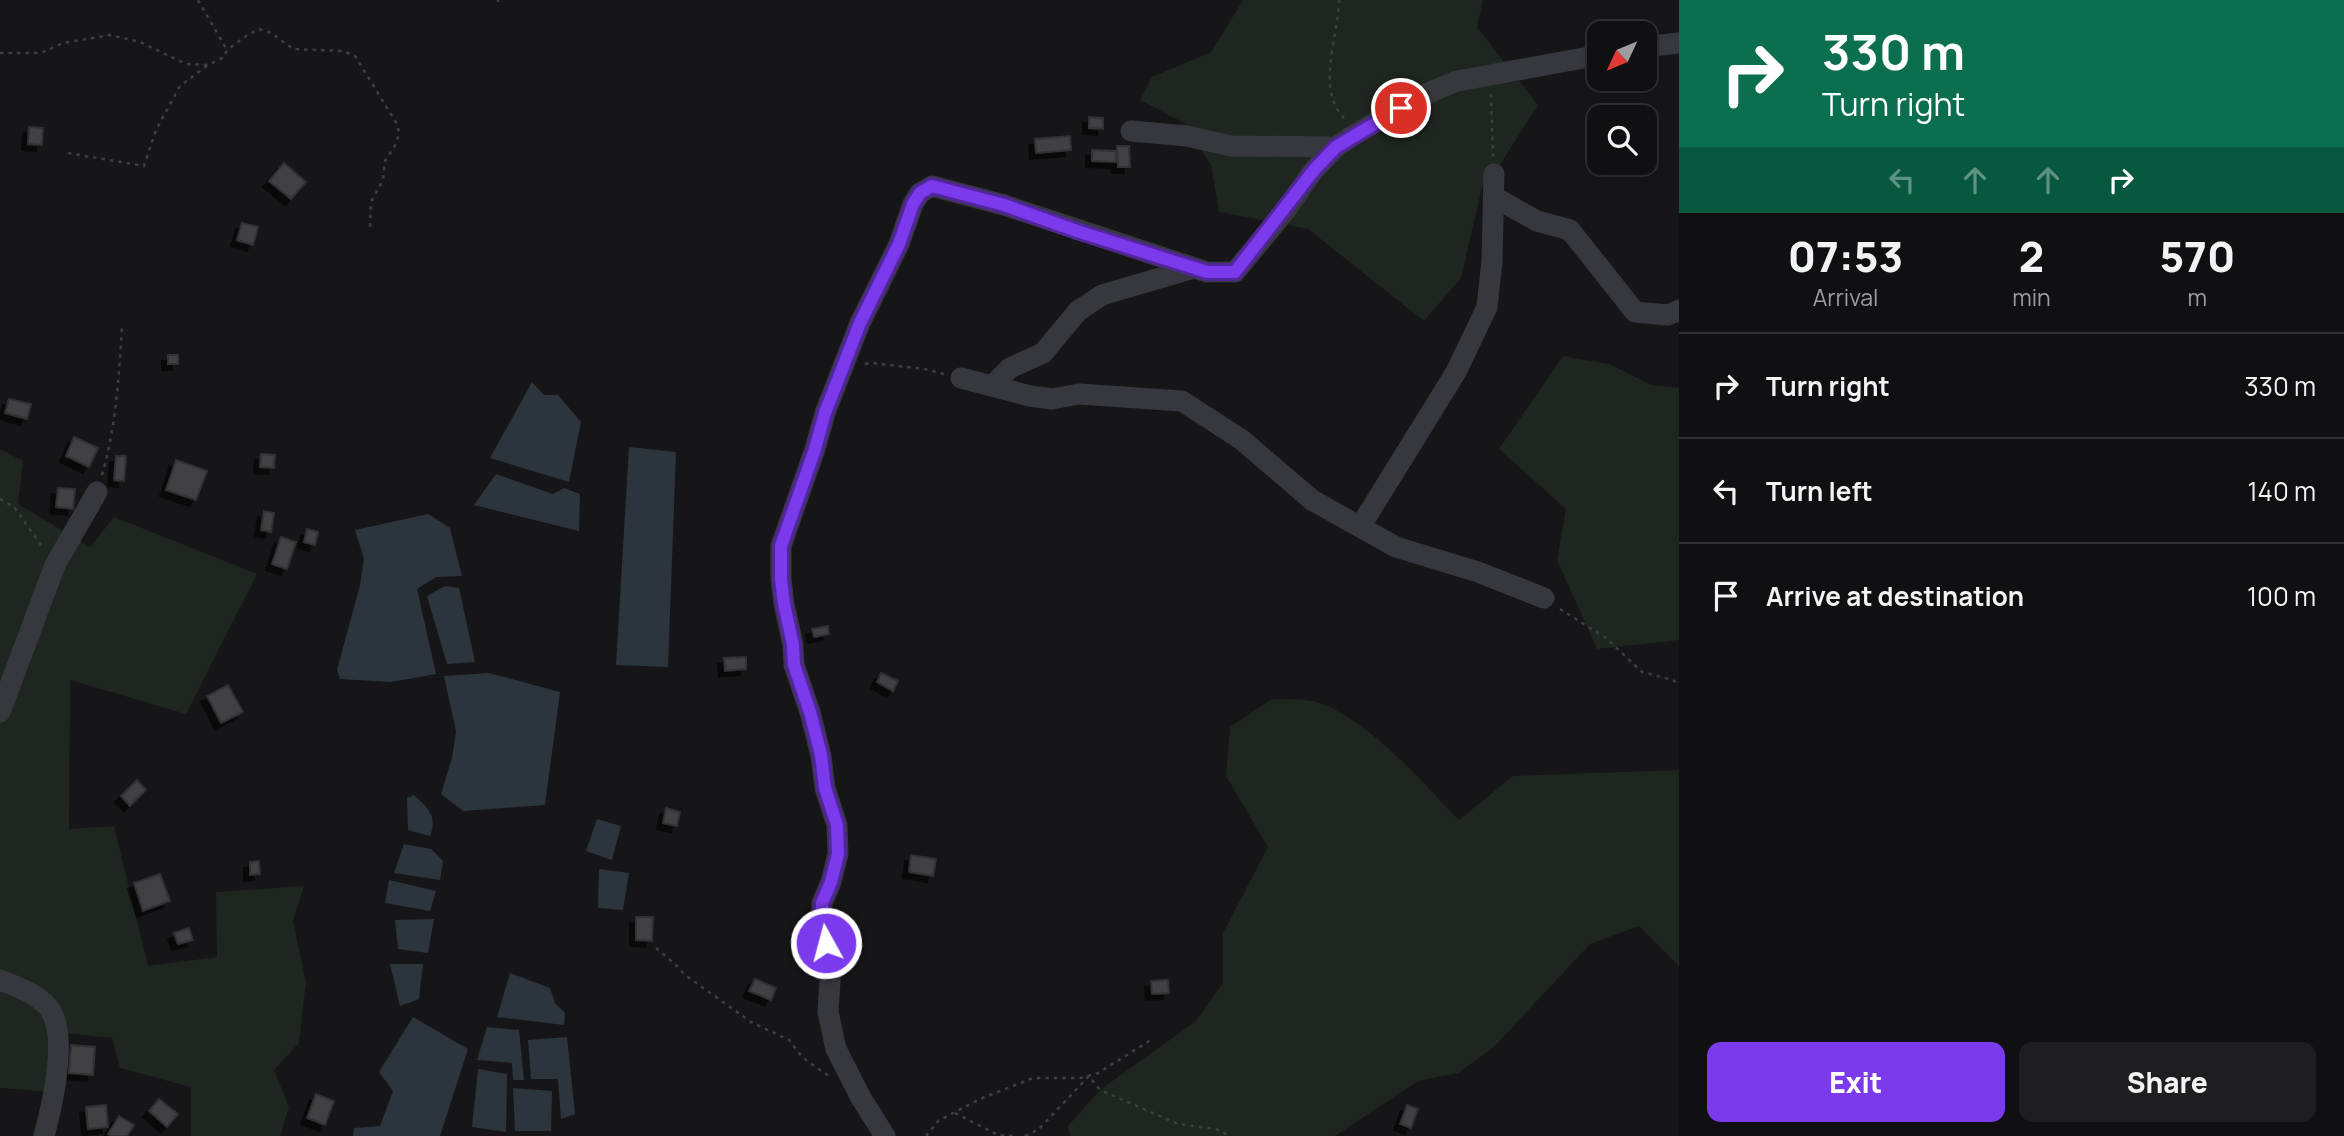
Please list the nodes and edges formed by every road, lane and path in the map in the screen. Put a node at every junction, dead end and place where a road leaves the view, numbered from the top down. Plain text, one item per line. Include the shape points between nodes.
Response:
1 (198, 0) edge
2 (1339, 0) edge
3 (1679, 43) edge
4 (1657, 46) edge
5 (227, 50) junction
6 (0, 53) edge
7 (1587, 57) edge
8 (208, 65) junction
9 (1490, 76) junction
10 (1131, 131) dead end
11 (1359, 132) junction
12 (1336, 147) junction
13 (68, 153) dead end
14 (1494, 174) joint
15 (1494, 197) junction
16 (370, 229) dead end
17 (1194, 268) junction
18 (1679, 310) edge
19 (122, 326) dead end
20 (842, 367) junction
21 (961, 378) joint
22 (993, 386) junction
23 (97, 492) joint
24 (0, 499) edge
25 (1360, 527) junction
26 (55, 565) junction
27 (1544, 598) joint
28 (1679, 685) edge
29 (0, 712) edge
30 (656, 948) dead end
31 (0, 980) edge
32 (1151, 1040) dead end
33 (1088, 1076) junction
34 (832, 1078) dead end
35 (955, 1113) junction
36 (44, 1136) edge
37 (885, 1136) edge
38 (926, 1136) edge
39 (1013, 1136) edge
40 (1025, 1136) edge
41 (1230, 1136) edge

1 - 5 path
2 - 11 path via 1330,57 1332,97 1340,114
3 - 4 street
5 - 8 path via 224,57
5 - 16 path via 259,29 293,49 343,51 355,56 399,134 371,202
6 - 8 path via 41,52 110,35 140,42 186,64
7 - 9 street
8 - 13 path via 180,86 156,130 144,166
9 - 11 street via 1445,86
9 - 14 path
10 - 12 street via 1231,146
11 - 12 street
12 - 17 street via 1235,272
14 - 15 street
15 - 18 street via 1537,220 1570,230 1635,312 1668,315
15 - 25 street via 1487,307 1456,372
17 - 20 street via 932,186 913,204
17 - 22 street via 1102,295 1078,311 1043,353 1010,368
19 - 23 path via 117,405
20 - 21 path via 872,362
20 - 37 street via 781,546 781,579 794,665 837,825 838,854 822,903 831,965 828,1012 836,1049
21 - 22 street
22 - 25 street via 1052,399 1079,394 1182,401 1242,440 1312,500
23 - 26 street
24 - 26 path via 14,507
25 - 27 street via 1396,547
26 - 29 street
27 - 28 path via 1606,638 1642,672
30 - 34 path via 684,975 751,1022 789,1040 803,1058
31 - 36 street via 36,996 50,1009 57,1026 58,1068
32 - 33 path
33 - 35 path via 1033,1078
33 - 40 path via 1038,1130
33 - 41 path via 1101,1090 1178,1124 1216,1129
35 - 38 path via 939,1121
35 - 39 path via 998,1135

